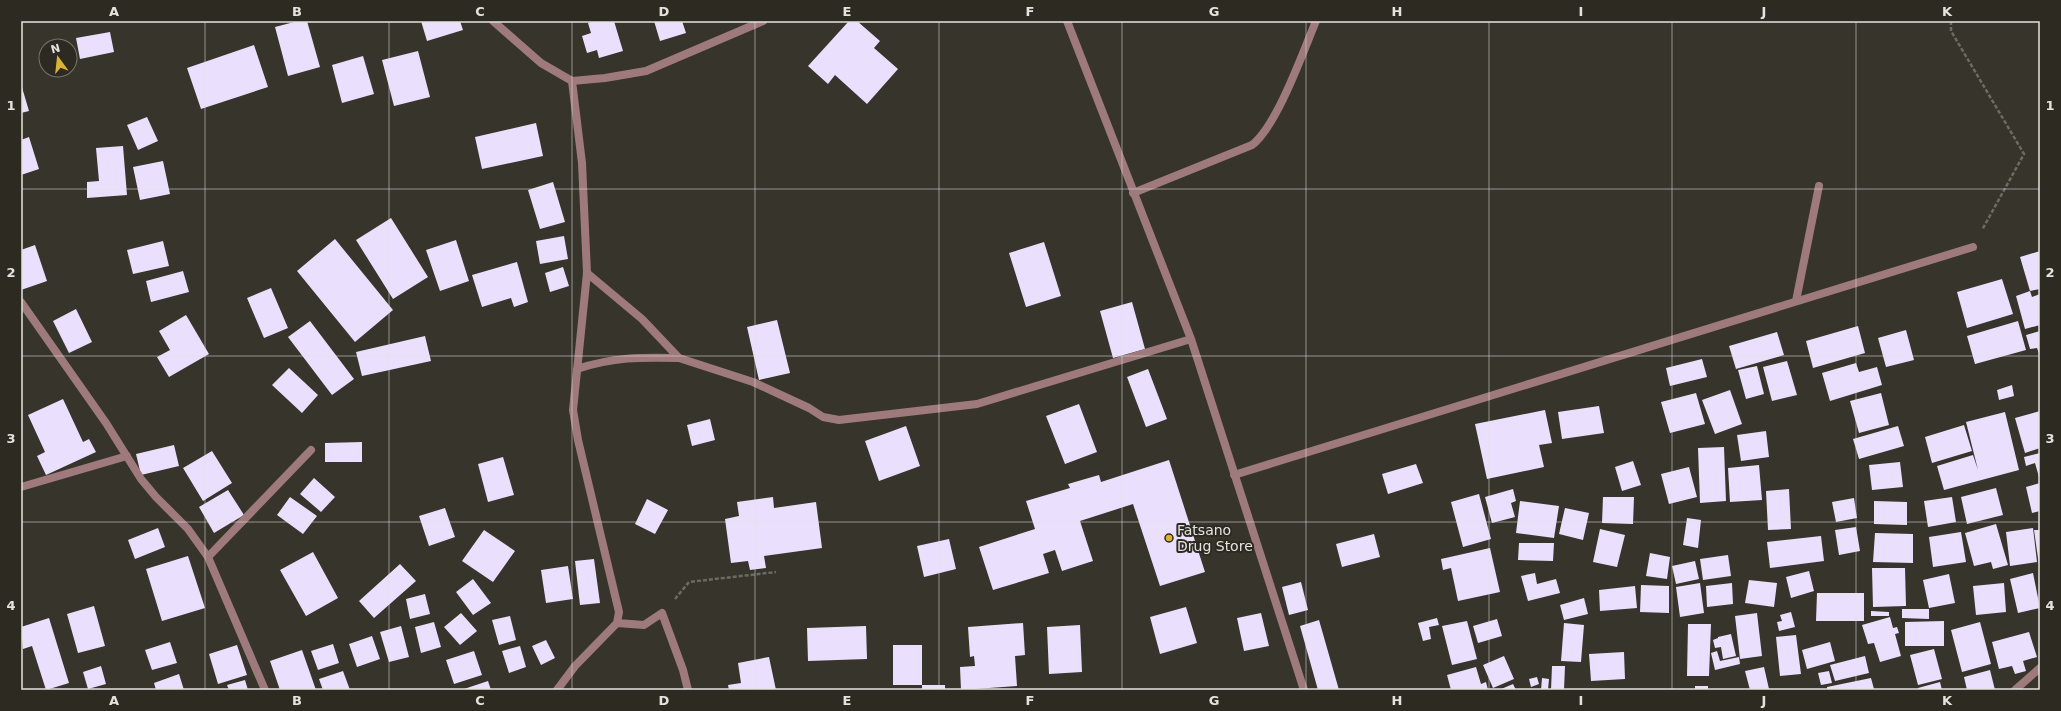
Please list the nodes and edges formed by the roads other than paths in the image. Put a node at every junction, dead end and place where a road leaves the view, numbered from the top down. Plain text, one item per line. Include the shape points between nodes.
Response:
1 (494, 21) edge
2 (763, 21) edge
3 (1067, 21) edge
4 (1316, 21) edge
5 (572, 81) junction
6 (1819, 186) dead end
7 (1133, 193) junction
8 (1973, 247) road end
9 (587, 273) junction
10 (1796, 301) junction
11 (21, 302) edge
12 (1191, 339) junction
13 (678, 358) junction
14 (577, 369) junction
15 (310, 450) dead end
16 (127, 456) junction
17 (1234, 475) junction
18 (21, 487) edge
19 (208, 557) junction
20 (617, 623) junction
21 (2040, 668) edge
22 (265, 690) edge
23 (557, 690) edge
24 (688, 690) edge
25 (1304, 690) edge
26 (2015, 690) edge

1 - 5 street via 541,62
2 - 5 street via 646,70
3 - 7 street
4 - 7 street via 1274,117 1257,141
5 - 9 street via 582,163
6 - 10 street
7 - 12 street
8 - 10 street
9 - 13 street via 642,319
9 - 14 street
10 - 17 street
11 - 16 street
12 - 13 street via 977,404 839,420 823,417 754,382
12 - 17 street
13 - 14 street via 618,358
14 - 20 street via 573,410 619,612
15 - 19 street
16 - 18 street
16 - 19 street via 156,497 188,529
17 - 25 street
19 - 22 street
20 - 23 street via 575,666
20 - 24 street via 644,624 662,612
21 - 26 street

